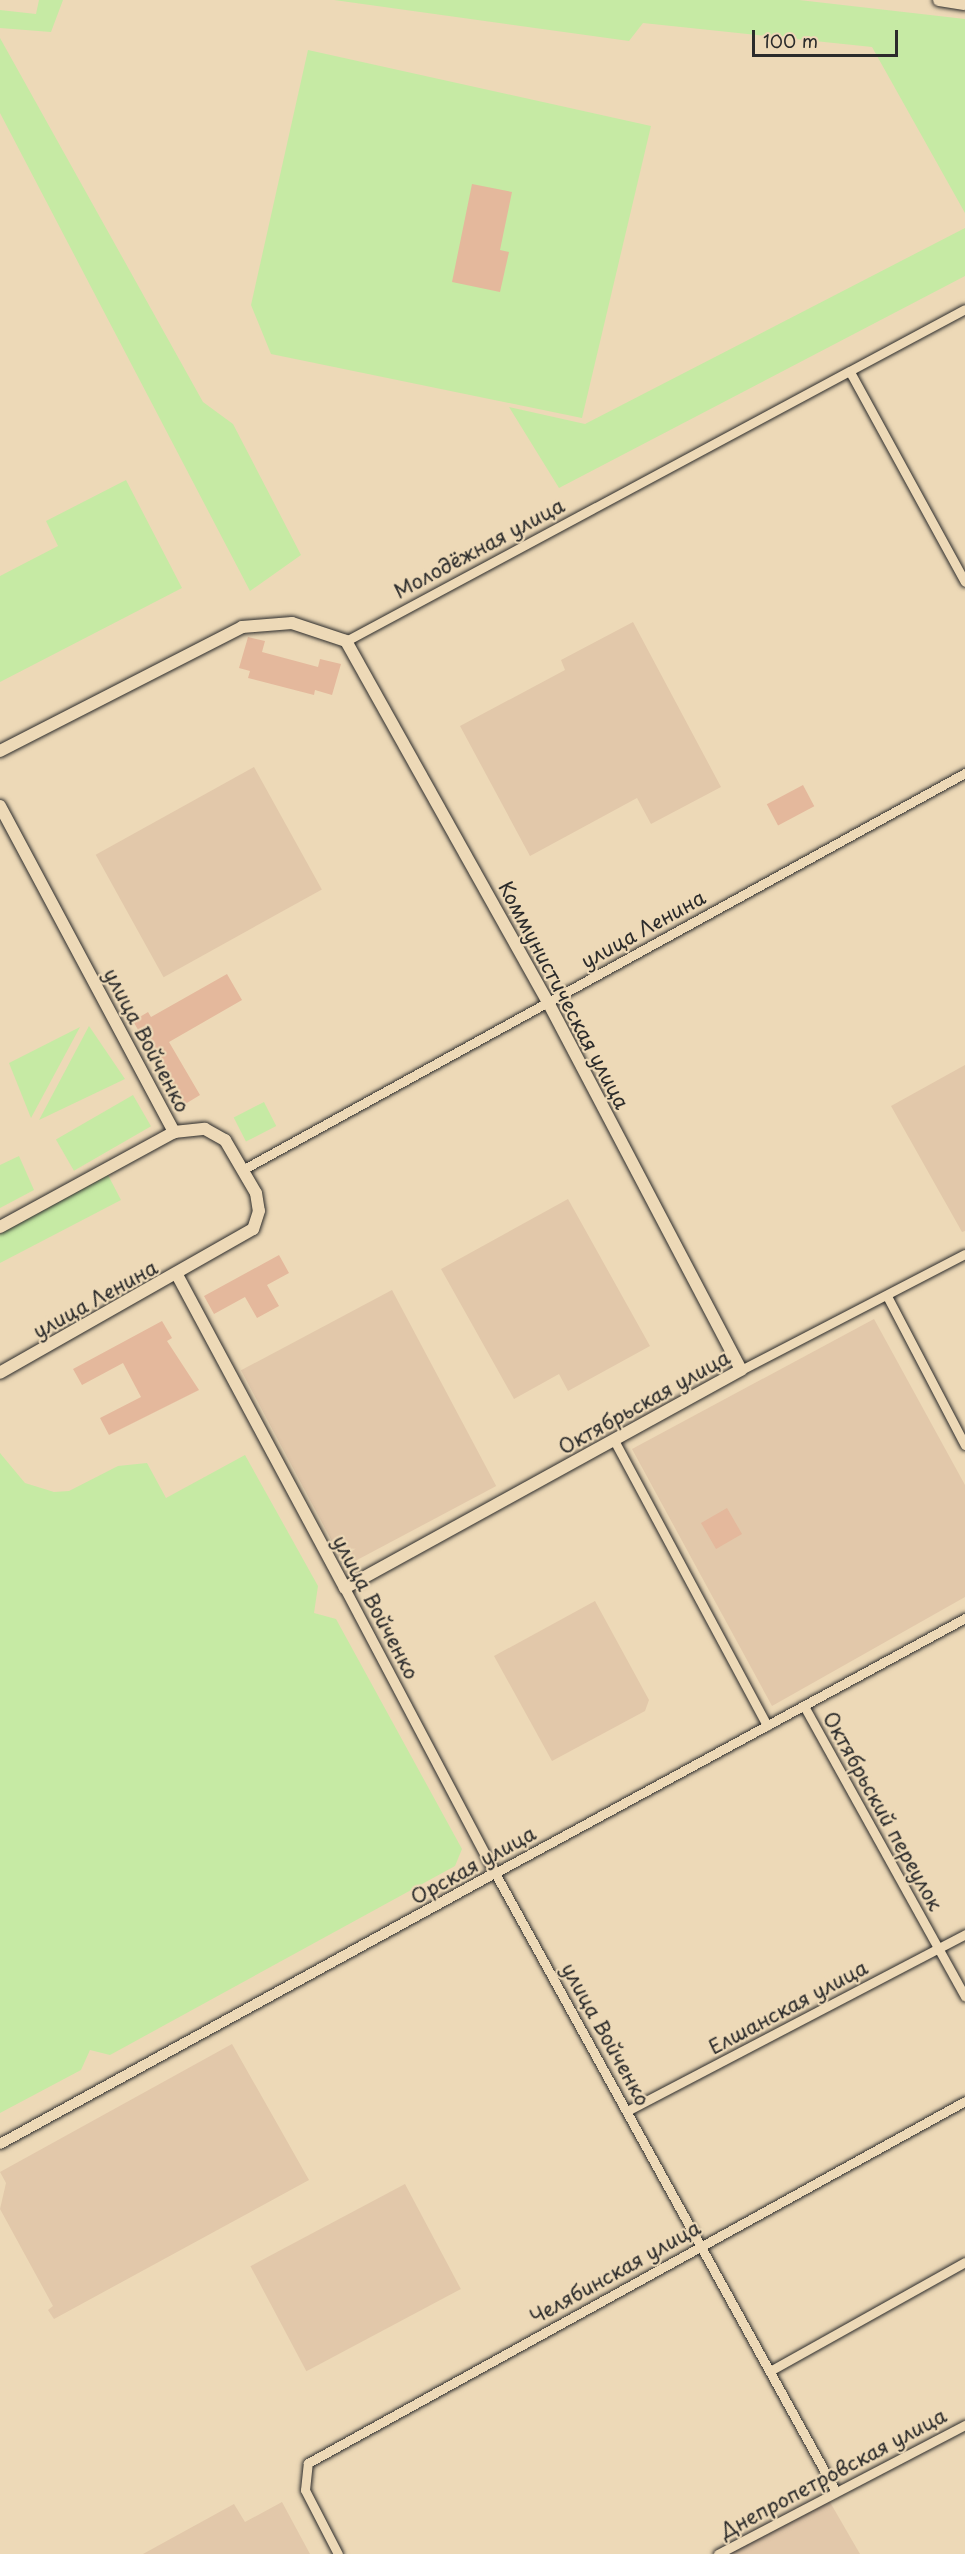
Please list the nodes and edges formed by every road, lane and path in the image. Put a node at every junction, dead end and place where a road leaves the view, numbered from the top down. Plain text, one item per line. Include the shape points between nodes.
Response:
1 (939, 0) edge
2 (965, 4) edge
3 (965, 309) edge
4 (850, 372) junction
5 (965, 582) edge
6 (346, 641) junction
7 (0, 751) edge
8 (965, 773) edge
9 (0, 806) edge
10 (549, 1004) junction
11 (174, 1132) junction
12 (244, 1169) junction
13 (0, 1227) edge
14 (965, 1254) edge
15 (177, 1276) junction
16 (887, 1296) junction
17 (741, 1370) junction
18 (0, 1373) edge
19 (615, 1442) junction
20 (965, 1445) edge
21 (345, 1588) junction
22 (965, 1618) edge
23 (804, 1706) junction
24 (767, 1726) junction
25 (495, 1873) junction
26 (965, 1934) edge
27 (938, 1949) junction
28 (965, 1996) edge
29 (965, 2101) edge
30 (627, 2111) junction
31 (0, 2144) edge
32 (699, 2246) junction
33 (965, 2262) edge
34 (770, 2371) junction
35 (965, 2425) edge
36 (835, 2490) junction
37 (338, 2554) edge
38 (718, 2554) edge

1 - 2 main road
3 - 4 street, Молодёжная улица
4 - 5 street
4 - 6 street, Молодёжная улица
6 - 7 main road via 292,624 242,627
6 - 10 main road, Коммунистическая улица
8 - 10 street, улица Ленина
9 - 11 main road, улица Войченко
10 - 12 street, улица Ленина
10 - 17 main road, Коммунистическая улица
11 - 12 main road, улица Войченко via 193,1128 217,1134
11 - 13 main road
12 - 15 main road, улица Войченко via 258,1204 253,1229
14 - 16 street, Октябрьская улица
15 - 18 main road, улица Ленина
15 - 21 main road, улица Войченко
16 - 17 street, Октябрьская улица
16 - 20 street
17 - 19 main road, Октябрьская улица
19 - 21 main road, Октябрьская улица
19 - 24 street
21 - 25 street, улица Войченко
22 - 23 street, Орская улица
23 - 24 street, Орская улица
23 - 27 street, Октябрьский переулок
24 - 25 street, Орская улица
25 - 30 street, улица Войченко
25 - 31 street, Орская улица
26 - 27 street, Елшанская улица
27 - 28 street, Октябрьский переулок
27 - 30 street, Елшанская улица
29 - 32 street, Челябинская улица
30 - 32 street, улица Войченко
32 - 34 street, улица Войченко
32 - 37 street, Челябинская улица via 308,2463 305,2490
33 - 34 street
34 - 36 street, улица Войченко
35 - 36 street, Днепропетровская улица
36 - 38 street, Днепропетровская улица

